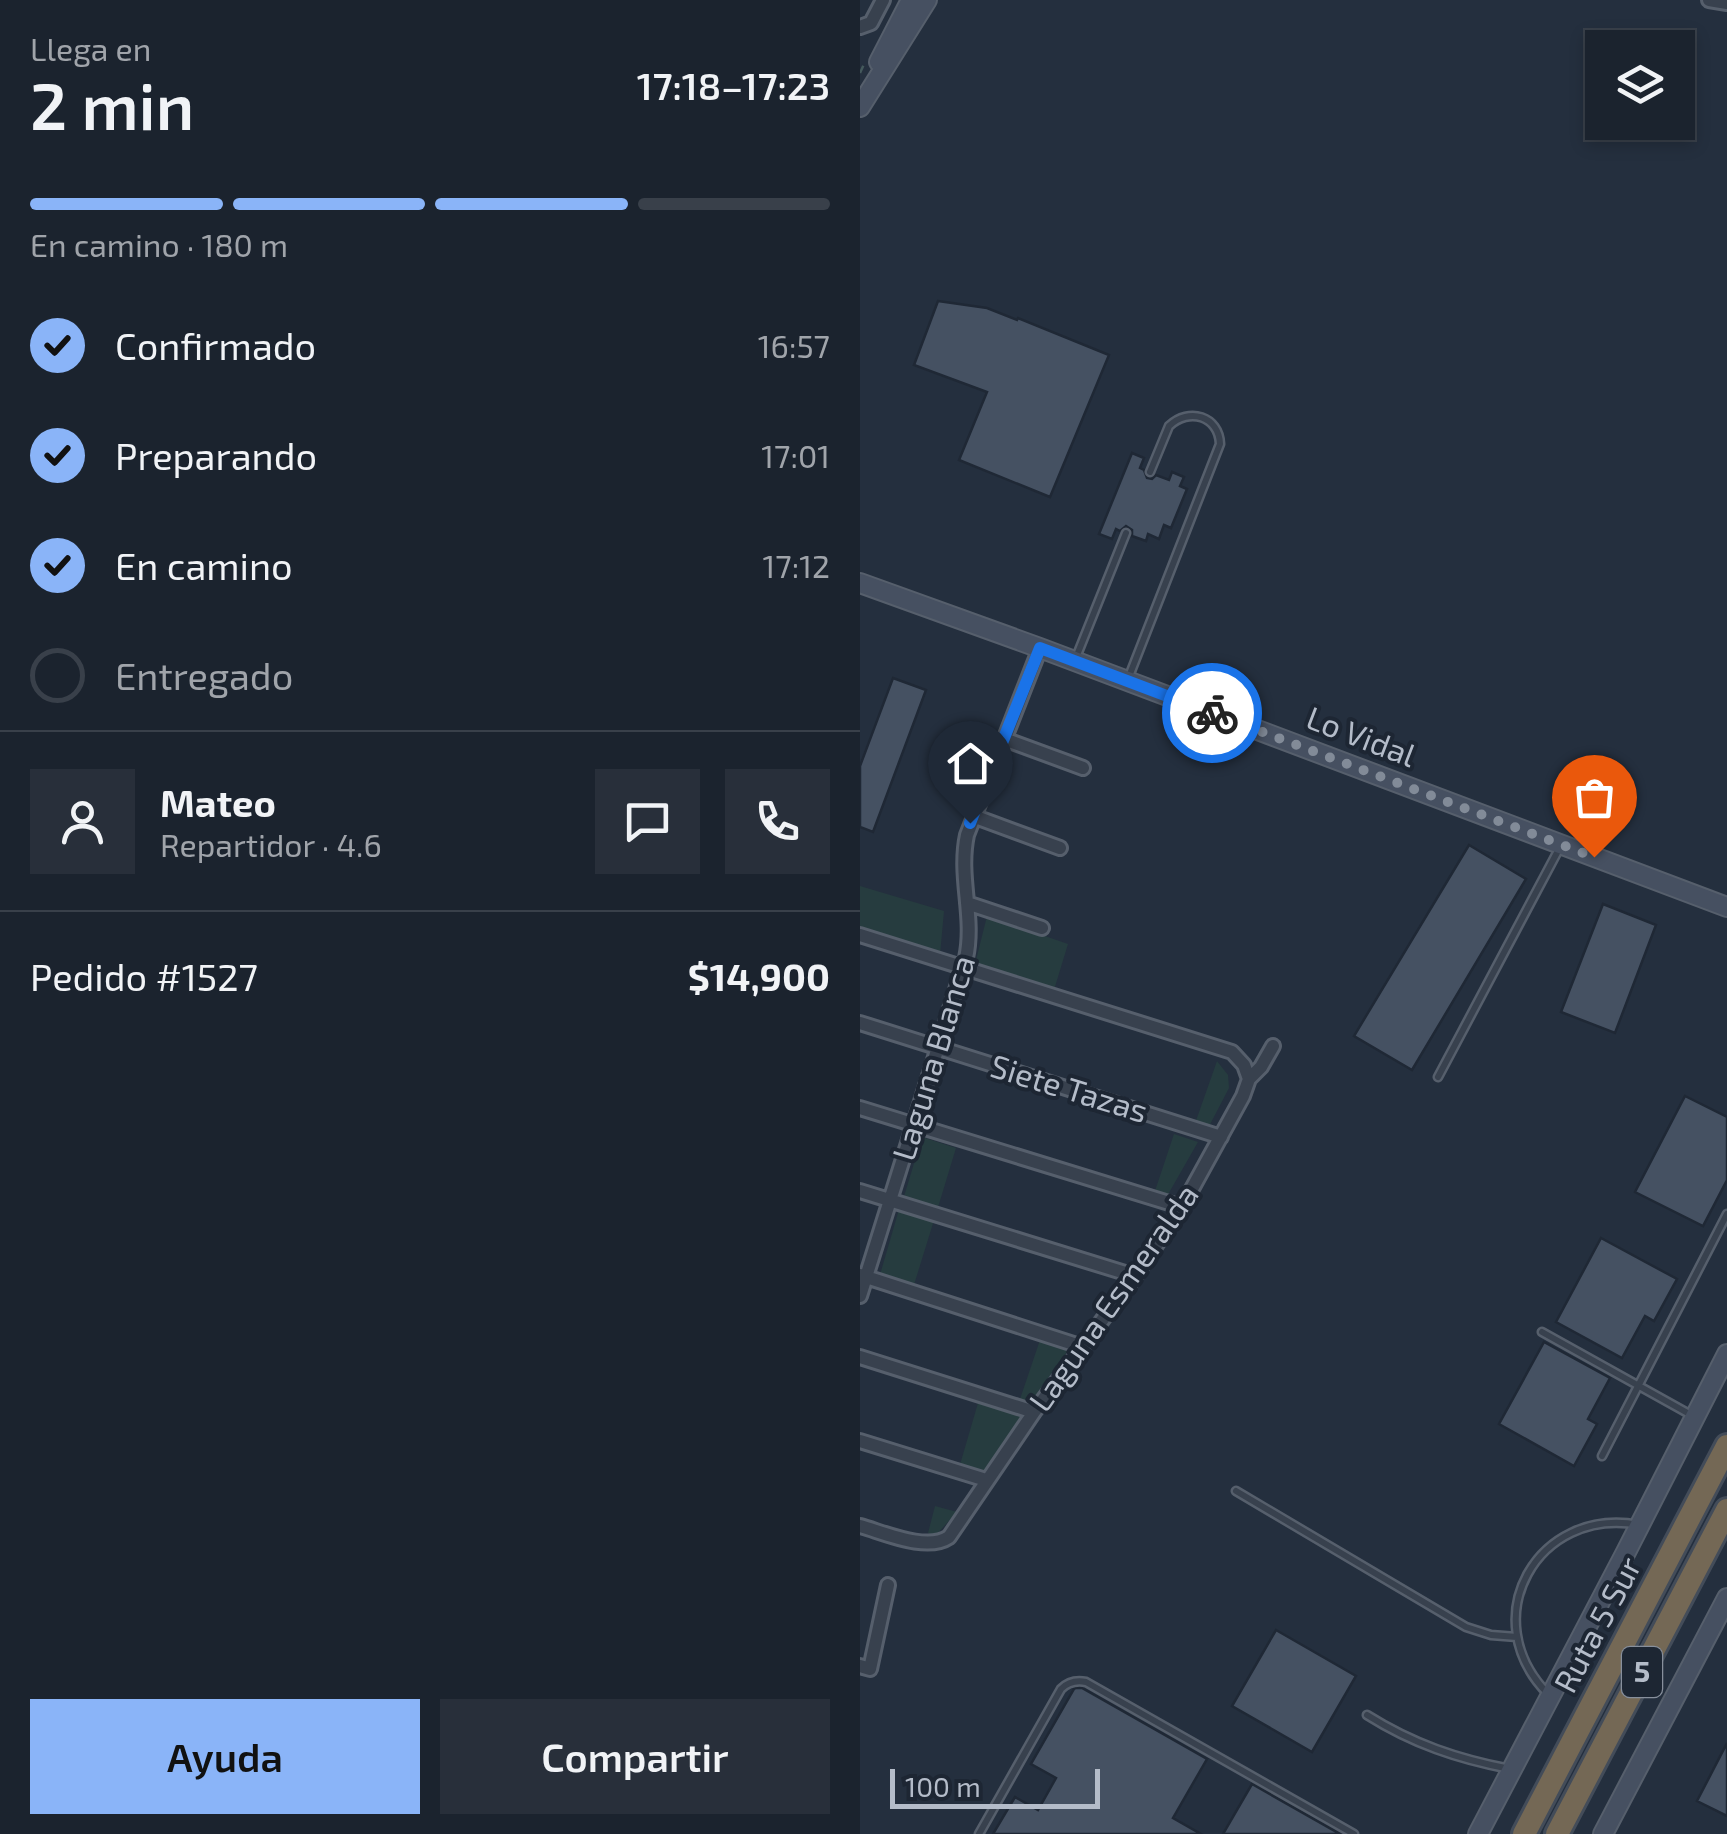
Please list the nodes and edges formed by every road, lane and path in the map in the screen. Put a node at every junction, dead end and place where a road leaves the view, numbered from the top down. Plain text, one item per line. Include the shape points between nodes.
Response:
1 (883, 0) edge
2 (911, 0) edge
3 (927, 0) edge
4 (1709, 0) edge
5 (1727, 3) edge
6 (860, 27) edge
7 (860, 104) edge
8 (1150, 472) dead end
9 (1126, 533) dead end
10 (860, 583) edge
11 (1040, 648) junction
12 (1074, 661) junction
13 (1128, 681) junction
14 (1004, 739) junction
15 (1083, 768) dead end
16 (973, 816) junction
17 (1560, 845) junction
18 (1060, 848) dead end
19 (966, 903) junction
20 (1727, 908) edge
21 (1042, 928) dead end
22 (860, 935) edge
23 (963, 968) junction
24 (860, 1023) edge
25 (1273, 1046) dead end
26 (938, 1048) junction
27 (1438, 1077) dead end
28 (1249, 1079) junction
29 (860, 1108) edge
30 (914, 1124) junction
31 (1222, 1137) junction
32 (860, 1191) edge
33 (890, 1200) junction
34 (1182, 1206) junction
35 (1727, 1214) edge
36 (863, 1276) edge
37 (1135, 1276) junction
38 (860, 1296) edge
39 (1542, 1332) dead end
40 (1082, 1346) junction
41 (1727, 1354) edge
42 (860, 1357) edge
43 (1638, 1386) junction
44 (1034, 1412) junction
45 (1694, 1417) junction
46 (860, 1441) edge
47 (1727, 1446) edge
48 (1602, 1456) dead end
49 (986, 1480) junction
50 (1236, 1490) dead end
51 (1727, 1510) edge
52 (1640, 1525) junction
53 (860, 1526) edge
54 (888, 1585) dead end
55 (1727, 1598) edge
56 (1517, 1637) junction
57 (865, 1667) edge
58 (1551, 1696) junction
59 (1367, 1715) dead end
60 (1512, 1770) junction
61 (979, 1834) edge
62 (1354, 1834) edge
63 (1478, 1834) edge
64 (1524, 1834) edge
65 (1557, 1834) edge
66 (1603, 1834) edge

1 - 6 street via 871,22
2 - 7 main road
3 - 7 main road
4 - 5 street
8 - 13 lane via 1174,421 1193,415 1216,428 1220,444
9 - 12 lane
10 - 11 main road, Lo Vidal
11 - 12 main road, Lo Vidal
11 - 14 street, Laguna Blanca
12 - 13 main road, Lo Vidal
13 - 17 main road, Lo Vidal
14 - 15 street
14 - 16 street, Laguna Blanca
16 - 18 street
16 - 19 street, Laguna Blanca via 963,860
17 - 20 main road, Lo Vidal
17 - 27 lane
19 - 21 street
19 - 23 street, Laguna Blanca via 970,933
22 - 23 street
23 - 26 street, Laguna Blanca
23 - 28 street via 1232,1052
24 - 26 street, Siete Tazas
25 - 28 street, Laguna Esmeralda
26 - 30 street, Laguna Blanca
26 - 31 street, Siete Tazas
28 - 31 street, Laguna Esmeralda
29 - 30 street
30 - 33 street, Laguna Blanca
30 - 34 street
31 - 34 street, Laguna Esmeralda
32 - 33 street
33 - 36 street, Laguna Blanca
33 - 37 street
34 - 37 street, Laguna Esmeralda
35 - 43 lane
36 - 38 street, Laguna Blanca
36 - 40 street
37 - 40 street, Laguna Esmeralda
39 - 43 lane
40 - 44 street, Laguna Esmeralda
41 - 45 main road
42 - 44 street
43 - 45 lane
43 - 48 lane
44 - 49 street, Laguna Esmeralda
45 - 52 main road
46 - 49 street
47 - 64 highway, Ruta 5 Sur / 5
49 - 53 street, Laguna Esmeralda via 942,1542 924,1544
50 - 56 lane via 1466,1627
51 - 65 highway, Ruta 5 Sur / 5
52 - 56 lane via 1584,1526 1548,1548 1519,1595
52 - 58 main road
54 - 57 street
55 - 66 main road
56 - 58 lane via 1525,1663
58 - 60 main road
59 - 60 lane via 1428,1748
60 - 63 main road
61 - 62 lane via 1060,1689 1079,1681

